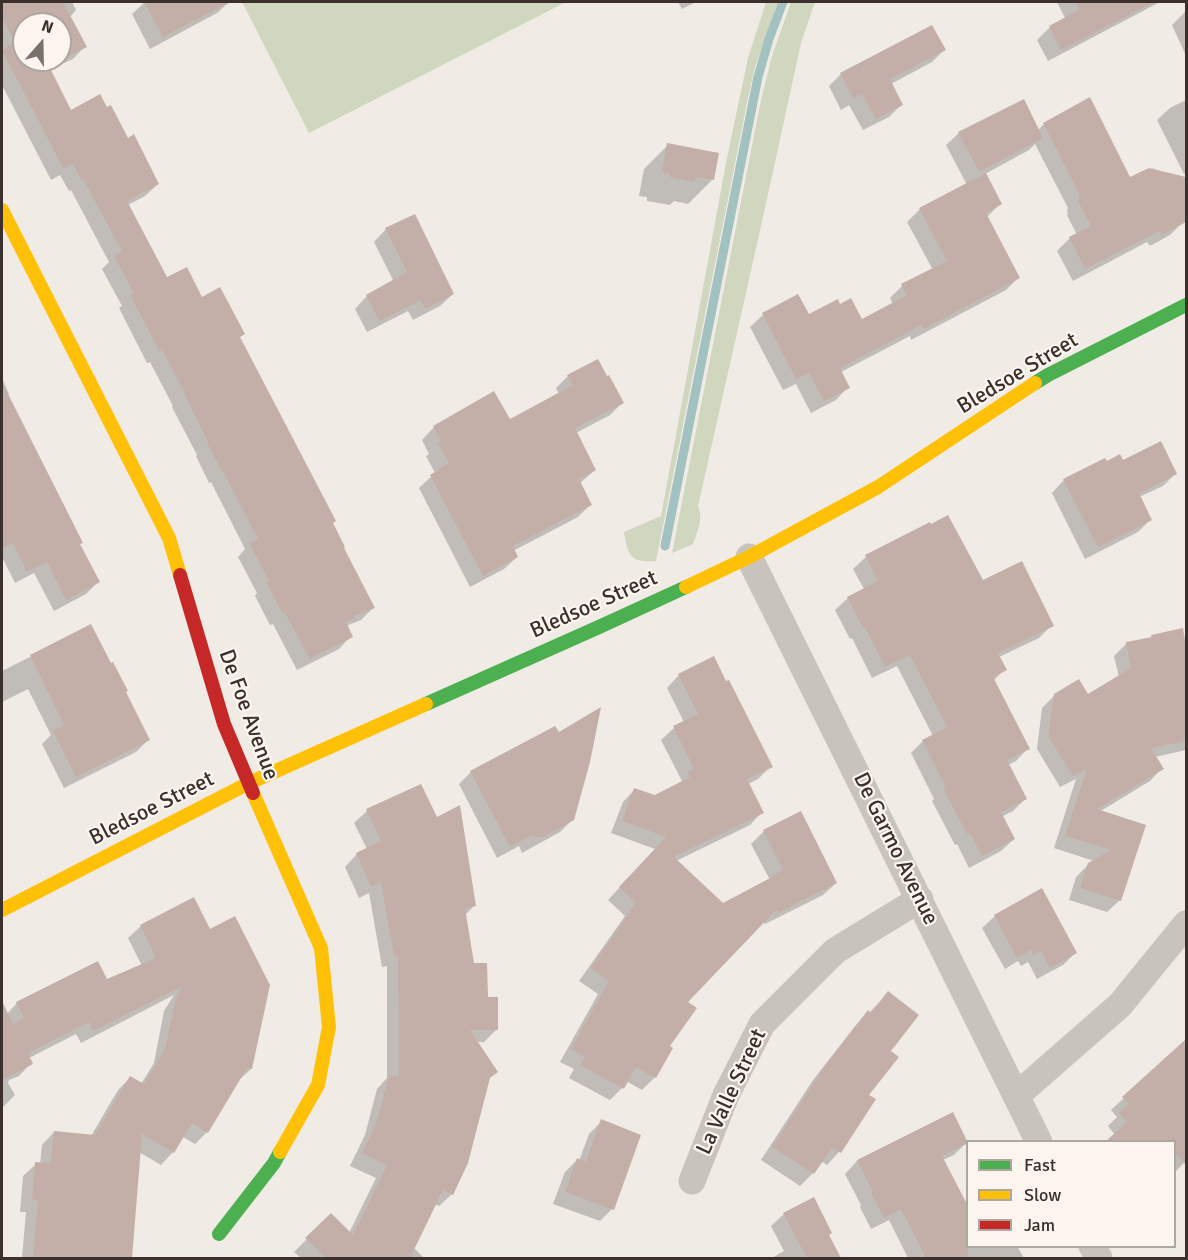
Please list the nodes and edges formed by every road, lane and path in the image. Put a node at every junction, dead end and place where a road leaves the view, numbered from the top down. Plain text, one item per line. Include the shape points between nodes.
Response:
1 (2, 210) edge
2 (1186, 305) edge
3 (749, 557) junction
4 (249, 783) junction
5 (920, 899) junction
6 (2, 910) edge
7 (1186, 924) edge
8 (1016, 1096) junction
9 (1038, 1140) edge
10 (692, 1180) dead end
11 (219, 1234) dead end

1 - 4 street, De Foe Avenue via 169,538 224,724
2 - 3 street, Bledsoe Street via 1048,375 878,487
3 - 4 street, Bledsoe Street
3 - 5 street, De Garmo Avenue
4 - 6 street, Bledsoe Street
4 - 11 street, De Foe Avenue via 321,948 329,1027 318,1085 274,1163
5 - 8 street, De Garmo Avenue
5 - 10 street, La Valle Street via 835,951 762,1024 726,1095
7 - 8 street via 1120,1005
8 - 9 street, De Garmo Avenue

